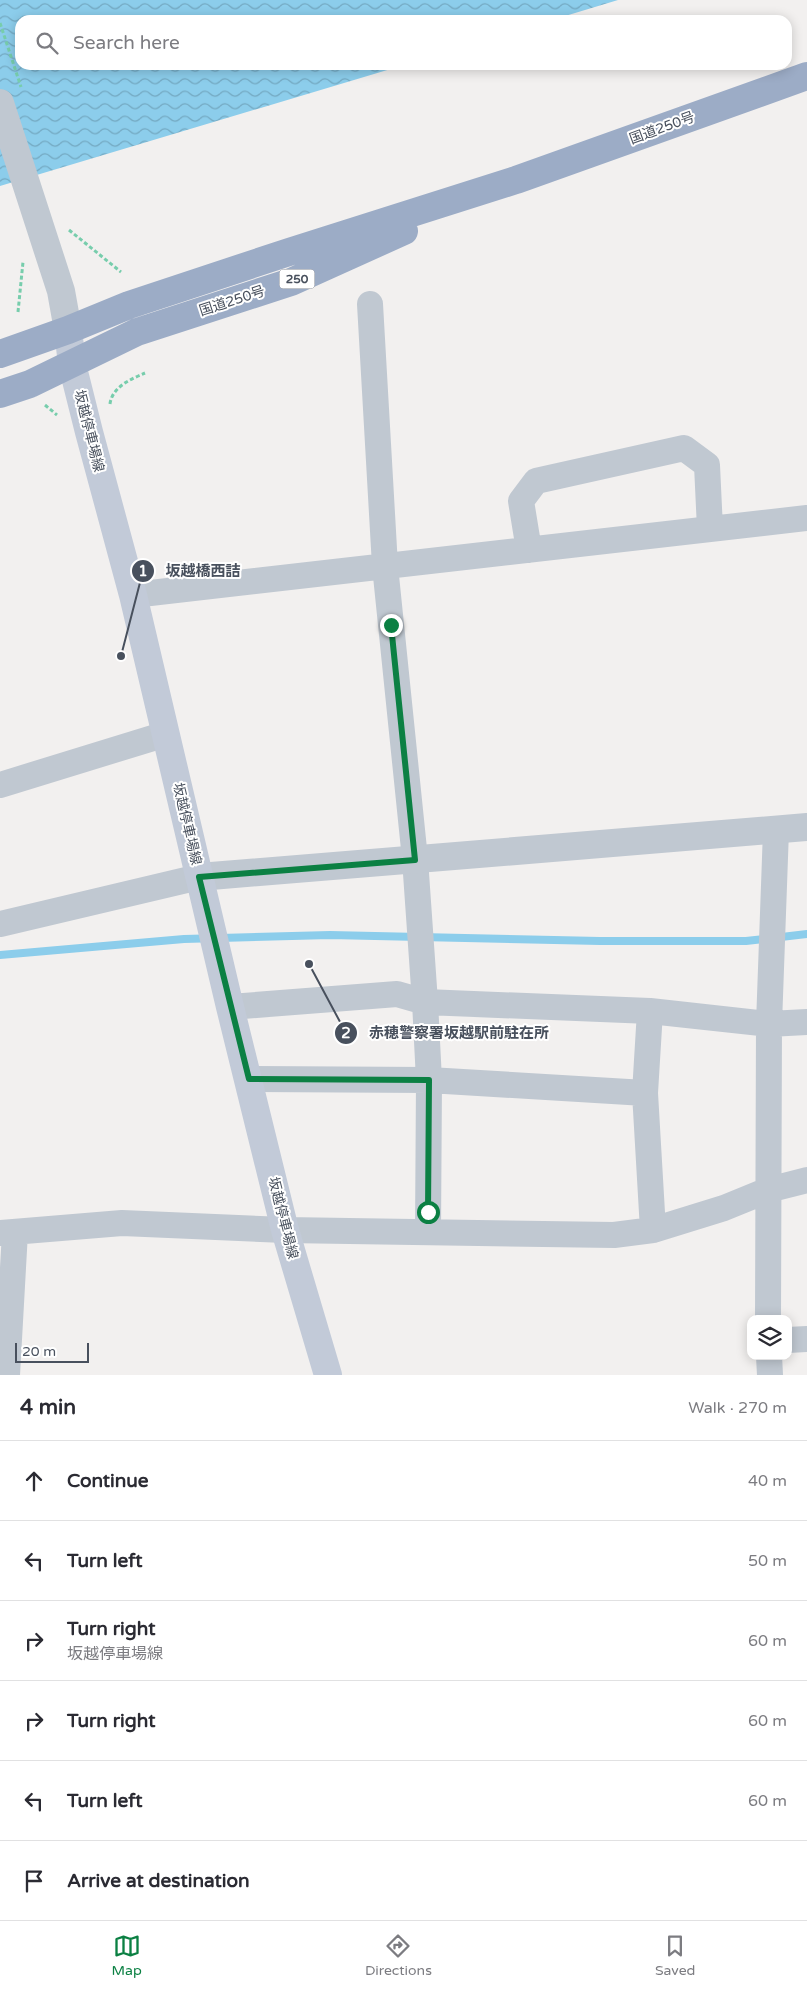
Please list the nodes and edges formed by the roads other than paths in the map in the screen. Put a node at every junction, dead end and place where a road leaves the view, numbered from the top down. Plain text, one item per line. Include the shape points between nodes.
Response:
1 (807, 76) edge
2 (11, 96) edge
3 (516, 180) junction
4 (370, 304) dead end
5 (68, 330) junction
6 (0, 354) edge
7 (72, 364) junction
8 (0, 394) edge
9 (807, 518) edge
10 (710, 529) junction
11 (529, 550) junction
12 (385, 566) junction
13 (133, 595) junction
14 (166, 734) junction
15 (0, 785) edge
16 (807, 827) edge
17 (776, 830) junction
18 (415, 860) junction
19 (199, 877) junction
20 (0, 924) edge
21 (425, 1002) junction
22 (230, 1007) junction
23 (650, 1011) junction
24 (807, 1022) edge
25 (769, 1024) junction
26 (249, 1079) junction
27 (429, 1080) junction
28 (645, 1093) junction
29 (807, 1180) edge
30 (768, 1190) junction
31 (285, 1230) junction
32 (654, 1230) junction
33 (428, 1232) junction
34 (8, 1233) edge
35 (768, 1315) edge
36 (807, 1339) edge
37 (792, 1340) edge
38 (769, 1360) edge
39 (7, 1375) edge
40 (328, 1375) edge
41 (770, 1375) edge

1 - 3 highway, 国道250号 / 250
2 - 5 street
3 - 5 highway, 国道250号 / 250 via 138,302
3 - 7 highway, 国道250号 / 250 via 291,282 137,332
4 - 12 street
5 - 6 highway, 国道250号 / 250
5 - 7 main road, 坂越停車場線
7 - 8 highway, 国道250号 / 250
7 - 13 main road, 坂越停車場線
9 - 10 street
10 - 11 street
10 - 11 street via 707,465 684,448 536,481 521,501
11 - 12 street
12 - 13 street
12 - 18 street
13 - 14 main road, 坂越停車場線
14 - 15 street
14 - 19 main road, 坂越停車場線
16 - 17 street
17 - 18 street
17 - 25 street
18 - 19 street
18 - 21 street
19 - 20 street
19 - 22 main road, 坂越停車場線
21 - 22 street via 398,994
21 - 23 street
21 - 27 street
22 - 26 main road, 坂越停車場線
23 - 25 street
23 - 28 street
24 - 25 street
25 - 30 street
26 - 27 street
26 - 31 main road, 坂越停車場線
27 - 28 street
27 - 33 street
28 - 32 street
29 - 30 street
30 - 32 street
30 - 35 street
31 - 33 street
31 - 34 street via 122,1223
31 - 40 main road, 坂越停車場線
32 - 33 street via 614,1235
34 - 39 street
36 - 37 street
38 - 41 street

